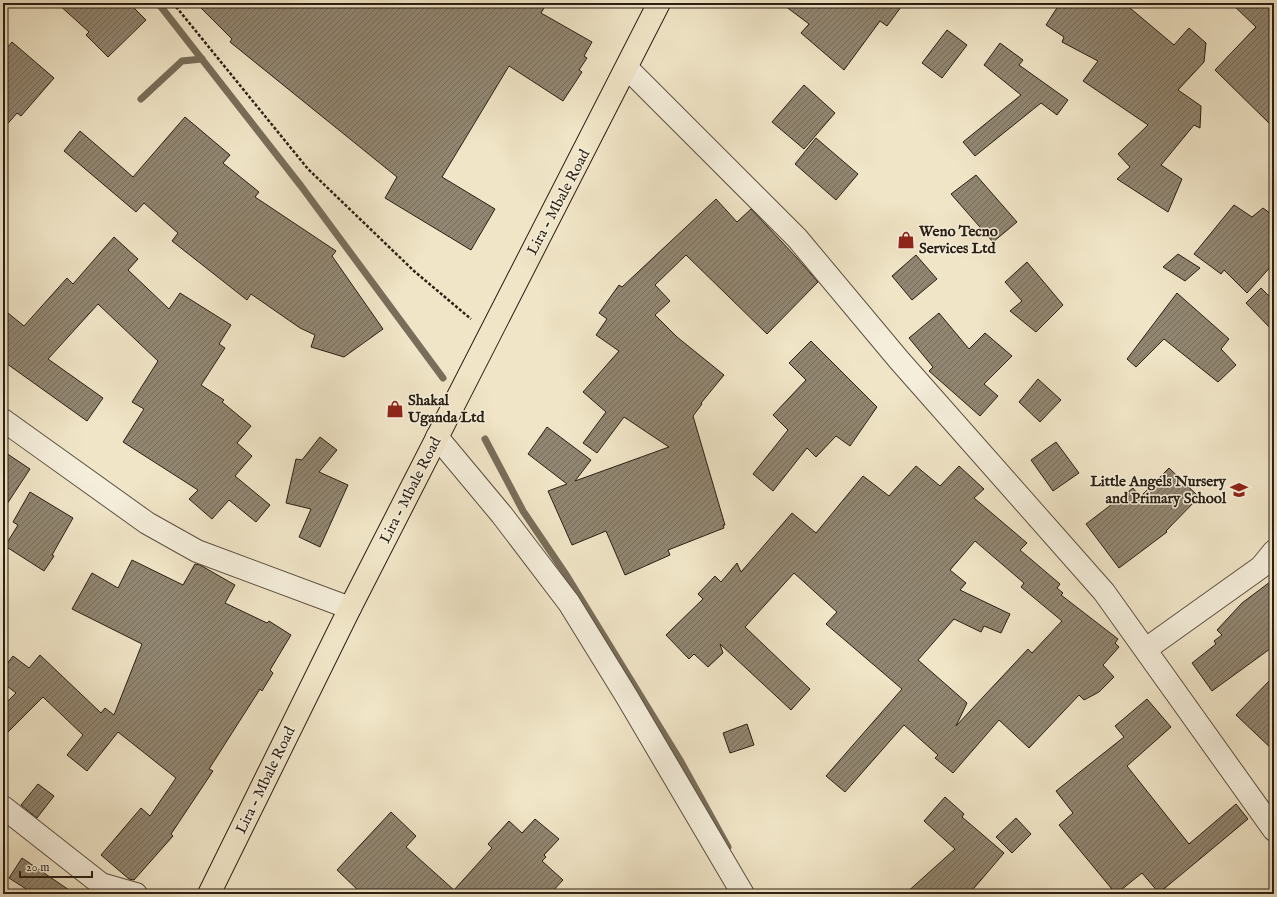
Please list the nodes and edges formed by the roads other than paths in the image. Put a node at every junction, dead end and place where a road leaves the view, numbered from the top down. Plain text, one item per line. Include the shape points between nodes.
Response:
1 (659, 3) edge
2 (627, 68) junction
3 (3, 420) edge
4 (437, 437) junction
5 (1274, 552) edge
6 (350, 608) junction
7 (1146, 649) junction
8 (3, 807) edge
9 (1274, 830) edge
10 (136, 894) edge
11 (209, 894) edge
12 (743, 894) edge

1 - 2 main road, Lira - Mbale Road
2 - 4 main road, Lira - Mbale Road
2 - 7 street via 797,238 899,360 1104,592
3 - 6 street via 147,523 197,551
4 - 6 main road, Lira - Mbale Road
4 - 12 street via 502,515 569,602
5 - 7 street via 1261,567
6 - 11 main road, Lira - Mbale Road
7 - 9 street
8 - 10 street via 101,884

